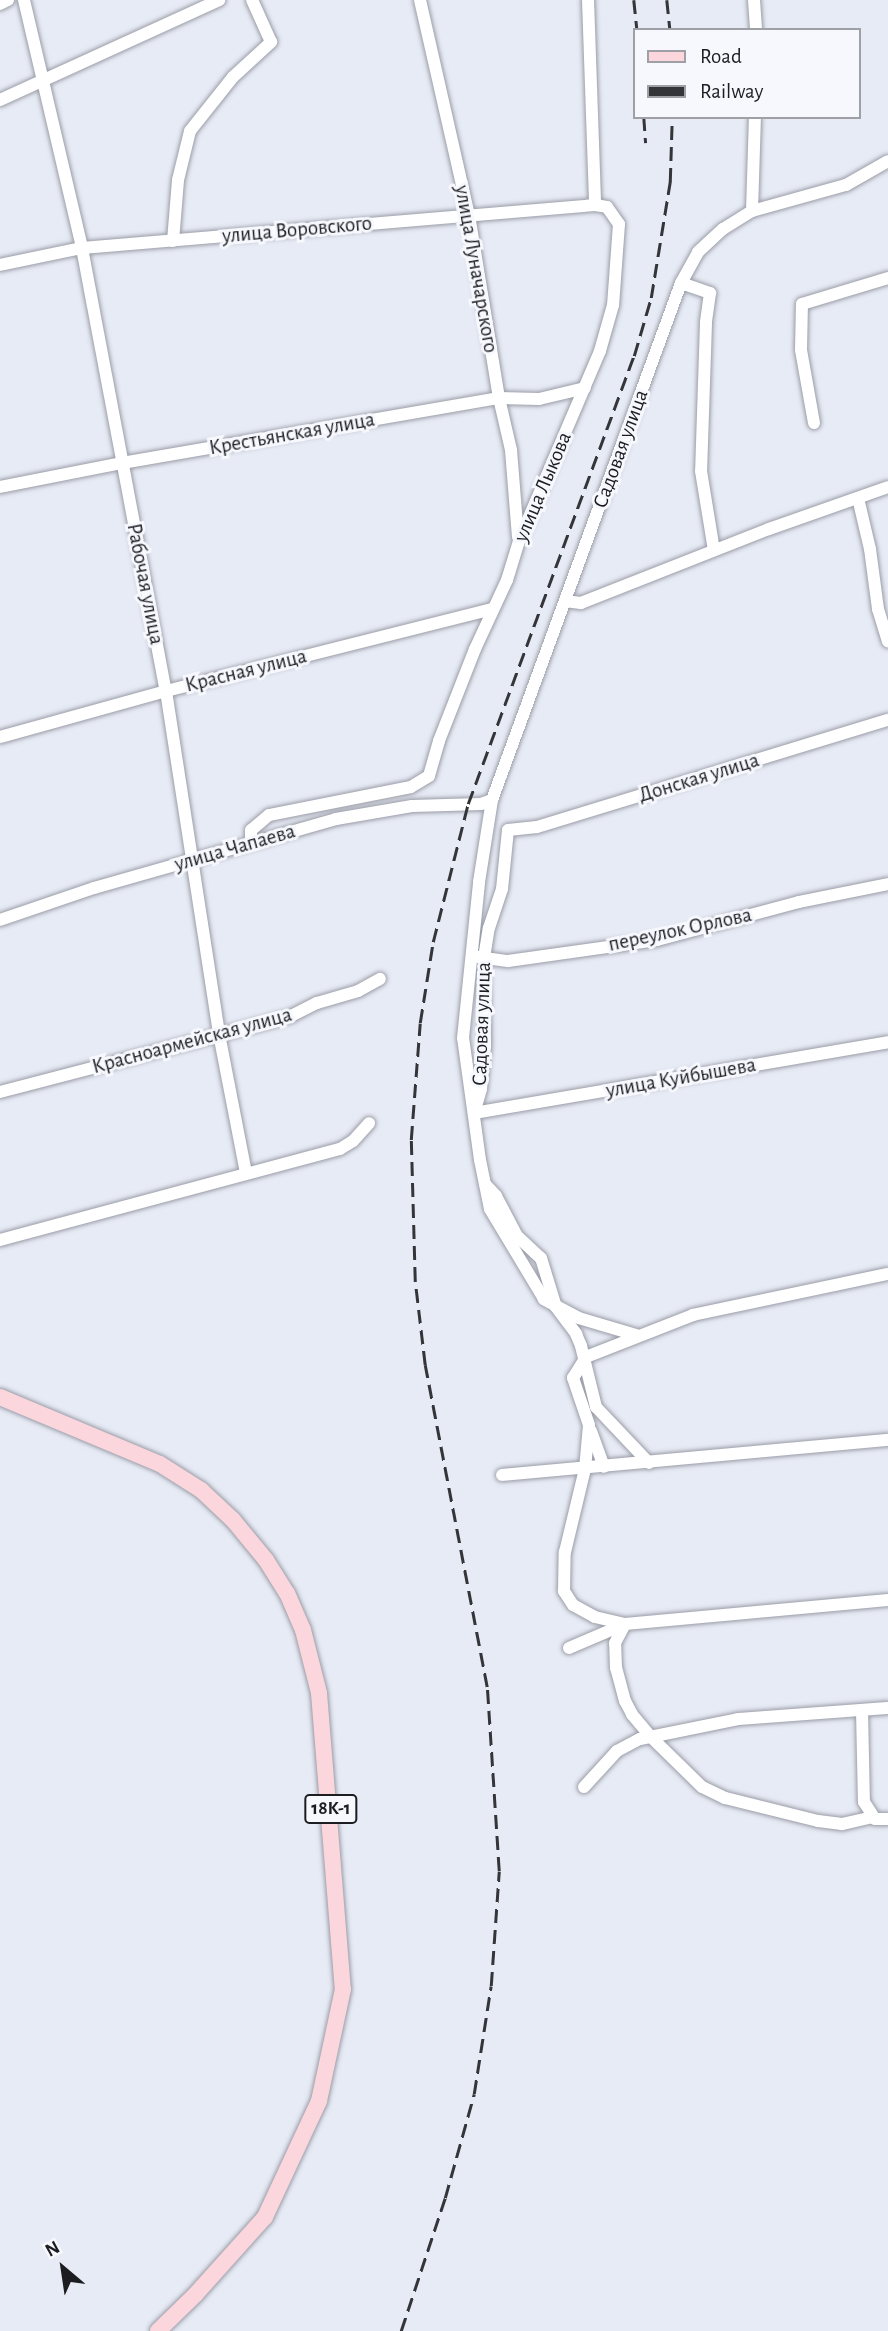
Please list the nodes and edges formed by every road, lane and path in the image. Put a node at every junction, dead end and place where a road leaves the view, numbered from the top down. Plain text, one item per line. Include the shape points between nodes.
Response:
1 (8, 0) edge
2 (24, 0) edge
3 (219, 0) edge
4 (252, 0) edge
5 (420, 0) edge
6 (588, 0) edge
7 (754, 0) edge
8 (0, 4) edge
9 (755, 28) edge
10 (45, 81) junction
11 (0, 100) edge
12 (755, 119) edge
13 (888, 161) edge
14 (595, 205) junction
15 (751, 211) junction
16 (469, 215) junction
17 (173, 240) junction
18 (82, 248) junction
19 (0, 265) edge
20 (888, 278) edge
21 (681, 283) junction
22 (585, 388) junction
23 (499, 398) junction
24 (814, 423) dead end
25 (122, 463) junction
26 (0, 487) edge
27 (888, 487) edge
28 (858, 498) junction
29 (519, 541) junction
30 (714, 550) junction
31 (565, 601) junction
32 (493, 609) junction
33 (888, 642) edge
34 (166, 691) junction
35 (888, 720) edge
36 (0, 737) edge
37 (492, 800) junction
38 (508, 830) joint
39 (251, 843) junction
40 (193, 860) junction
41 (888, 884) edge
42 (0, 920) edge
43 (471, 956) junction
44 (484, 958) junction
45 (380, 979) dead end
46 (219, 1034) junction
47 (888, 1042) edge
48 (0, 1092) edge
49 (474, 1113) junction
50 (369, 1123) dead end
51 (246, 1173) junction
52 (483, 1181) junction
53 (0, 1240) edge
54 (888, 1274) edge
55 (556, 1307) junction
56 (636, 1335) junction
57 (584, 1359) junction
58 (0, 1397) edge
59 (589, 1424) junction
60 (888, 1440) edge
61 (649, 1463) junction
62 (604, 1467) junction
63 (585, 1469) junction
64 (502, 1475) dead end
65 (888, 1600) edge
66 (625, 1623) junction
67 (569, 1648) dead end
68 (888, 1708) edge
69 (862, 1710) junction
70 (645, 1738) junction
71 (584, 1787) dead end
72 (873, 1817) junction
73 (888, 1819) edge
74 (158, 2331) edge

1 - 8 street
2 - 10 street, Рабочая улица
3 - 10 street
4 - 17 street via 271,42 233,77 190,131 178,180
5 - 16 street, улица Луначарского
6 - 14 street
7 - 9 street
10 - 11 street
10 - 18 street, Рабочая улица
12 - 15 street
13 - 15 street, Садовая улица via 846,185
14 - 16 street, улица Воровского
14 - 22 street, улица Лыкова via 607,207 619,224 613,305
15 - 21 street, Садовая улица via 711,238
16 - 17 street, улица Воровского
16 - 23 street, улица Луначарского
17 - 18 street, улица Воровского
18 - 19 street, улица Воровского
18 - 25 street, Рабочая улица
20 - 24 street via 802,304 801,350
21 - 30 street via 710,293 701,471
21 - 31 street, Садовая улица
22 - 23 street, Крестьянская улица via 538,399
22 - 29 street, улица Лыкова
23 - 25 street, Крестьянская улица
23 - 29 street, улица Луначарского via 511,450
25 - 26 street, Крестьянская улица
25 - 34 street, Рабочая улица
27 - 28 street
28 - 30 street
28 - 33 street
29 - 32 street, улица Лыкова
30 - 31 street via 581,603
31 - 37 street, Садовая улица
32 - 34 street, Красная улица
32 - 39 street, улица Лыкова via 429,776 411,787 269,816 251,830
34 - 36 street, Красная улица
34 - 40 street, Рабочая улица
35 - 38 street, Донская улица via 537,827
37 - 39 street, улица Чапаева via 374,812
37 - 43 street, Садовая улица
38 - 44 street, Садовая улица via 502,889
39 - 40 street, улица Чапаева
40 - 42 street, улица Чапаева
40 - 46 street, Рабочая улица
41 - 44 street, переулок Орлова via 657,940 508,961
43 - 44 street, переулок Орлова
43 - 49 street, Садовая улица via 463,1038
44 - 49 street, Садовая улица via 485,1046
45 - 46 street, Красноармейская улица via 291,1016
46 - 48 street, Красноармейская улица
46 - 51 street, Рабочая улица
47 - 49 street, улица Куйбышева
49 - 52 street
50 - 51 street via 340,1149
51 - 53 street
52 - 55 street via 500,1231 544,1299
52 - 55 street via 517,1236 541,1258
54 - 56 street via 693,1315
55 - 56 street
55 - 57 street via 576,1334
56 - 57 street
57 - 59 street via 573,1378
57 - 61 street via 596,1407
58 - 74 main road, 18К-1 via 160,1464 201,1490 233,1520 287,1593 303,1630 319,1693 343,1989 318,2101 265,2217
59 - 62 street
59 - 63 street
60 - 61 street
61 - 62 street
62 - 63 street
63 - 64 street
63 - 66 street via 565,1552 564,1591 584,1612
65 - 66 street
66 - 67 street
66 - 70 street via 615,1643 616,1668 625,1701
68 - 69 street
69 - 70 street via 738,1719
69 - 72 street via 864,1802
70 - 71 street via 617,1751
70 - 72 street via 702,1787 725,1798 842,1824
72 - 73 street

